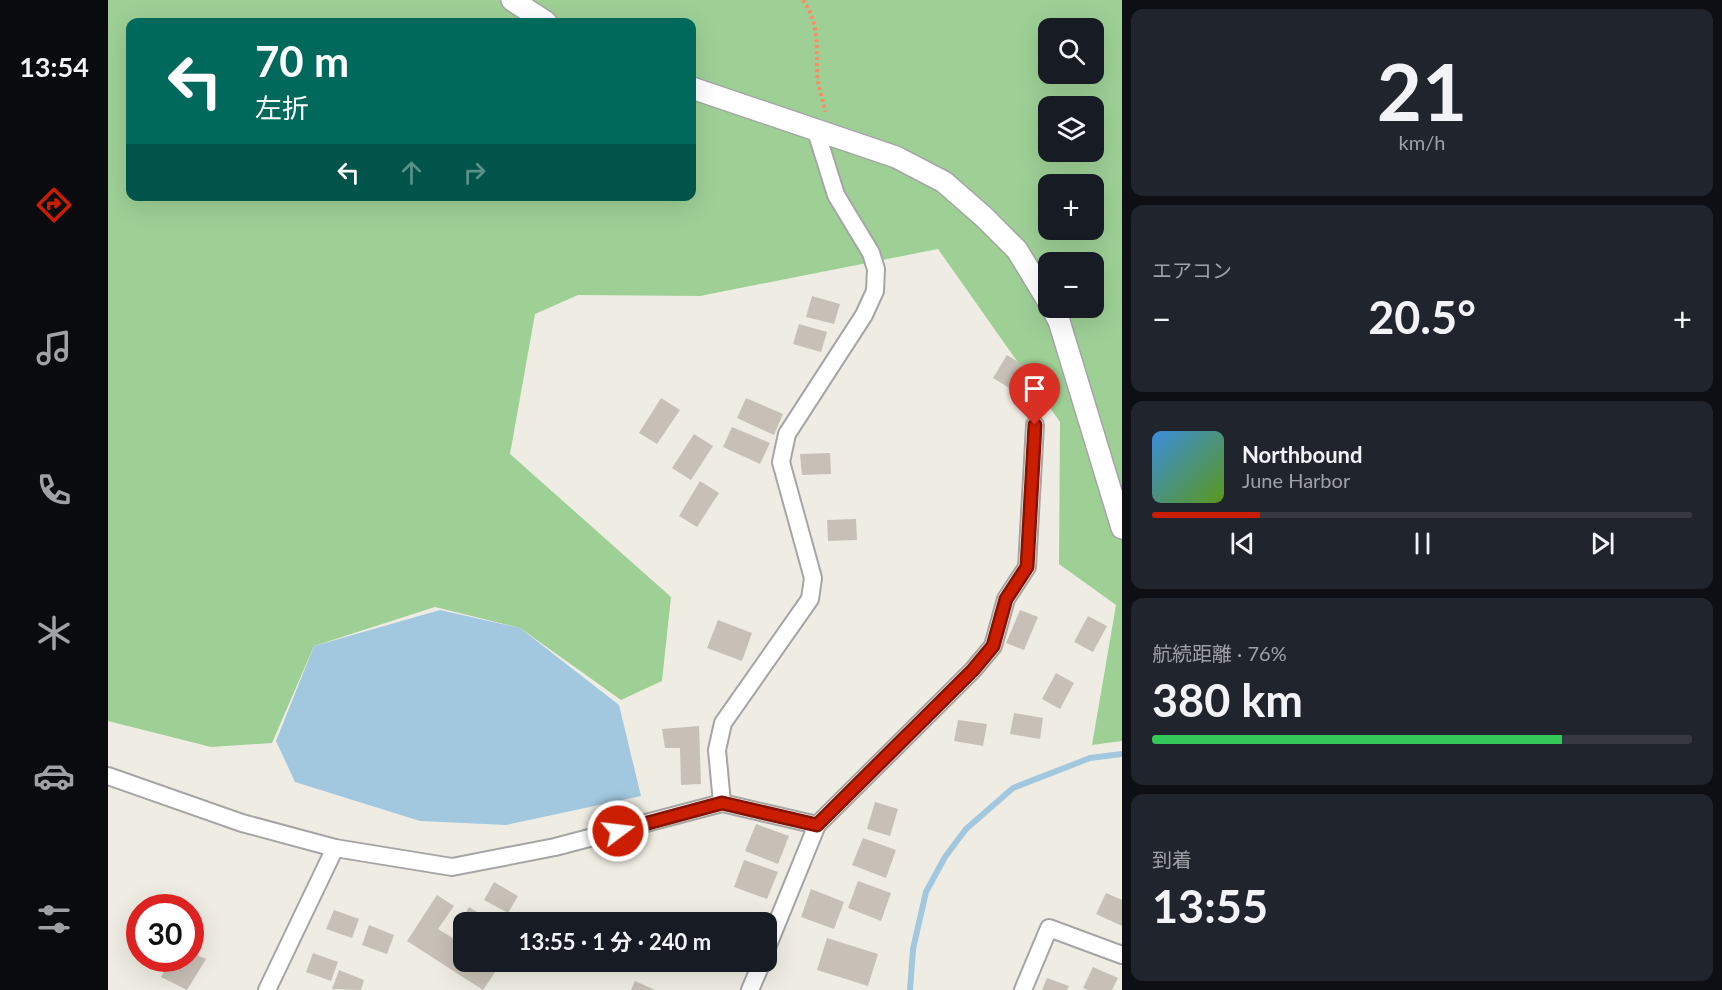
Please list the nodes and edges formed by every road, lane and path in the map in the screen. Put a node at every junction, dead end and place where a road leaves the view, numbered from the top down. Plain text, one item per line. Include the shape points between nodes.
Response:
1 (512, 0) edge
2 (803, 0) edge
3 (540, 18) edge
4 (696, 89) edge
5 (824, 134) junction
6 (1038, 285) edge
7 (1057, 318) edge
8 (1035, 425) dead end
9 (1122, 528) edge
10 (108, 776) edge
11 (722, 803) junction
12 (817, 825) junction
13 (335, 848) junction
14 (777, 923) edge
15 (1122, 955) edge
16 (758, 972) edge
17 (267, 990) edge
18 (750, 990) edge
19 (1023, 990) edge

1 - 3 street
2 - 5 path via 811,12 818,44 817,76
4 - 5 street
5 - 6 street via 896,157 944,182 1017,250
5 - 11 street via 836,195 871,253 876,269 875,291 864,315 787,434 781,462 813,578 810,598 723,723 717,750
7 - 9 street
8 - 12 street via 1027,567 1006,599 993,646
10 - 13 street via 242,823
11 - 12 street
11 - 13 street via 555,847 452,867
12 - 14 street
13 - 17 street
15 - 19 street via 1049,928
16 - 18 street

